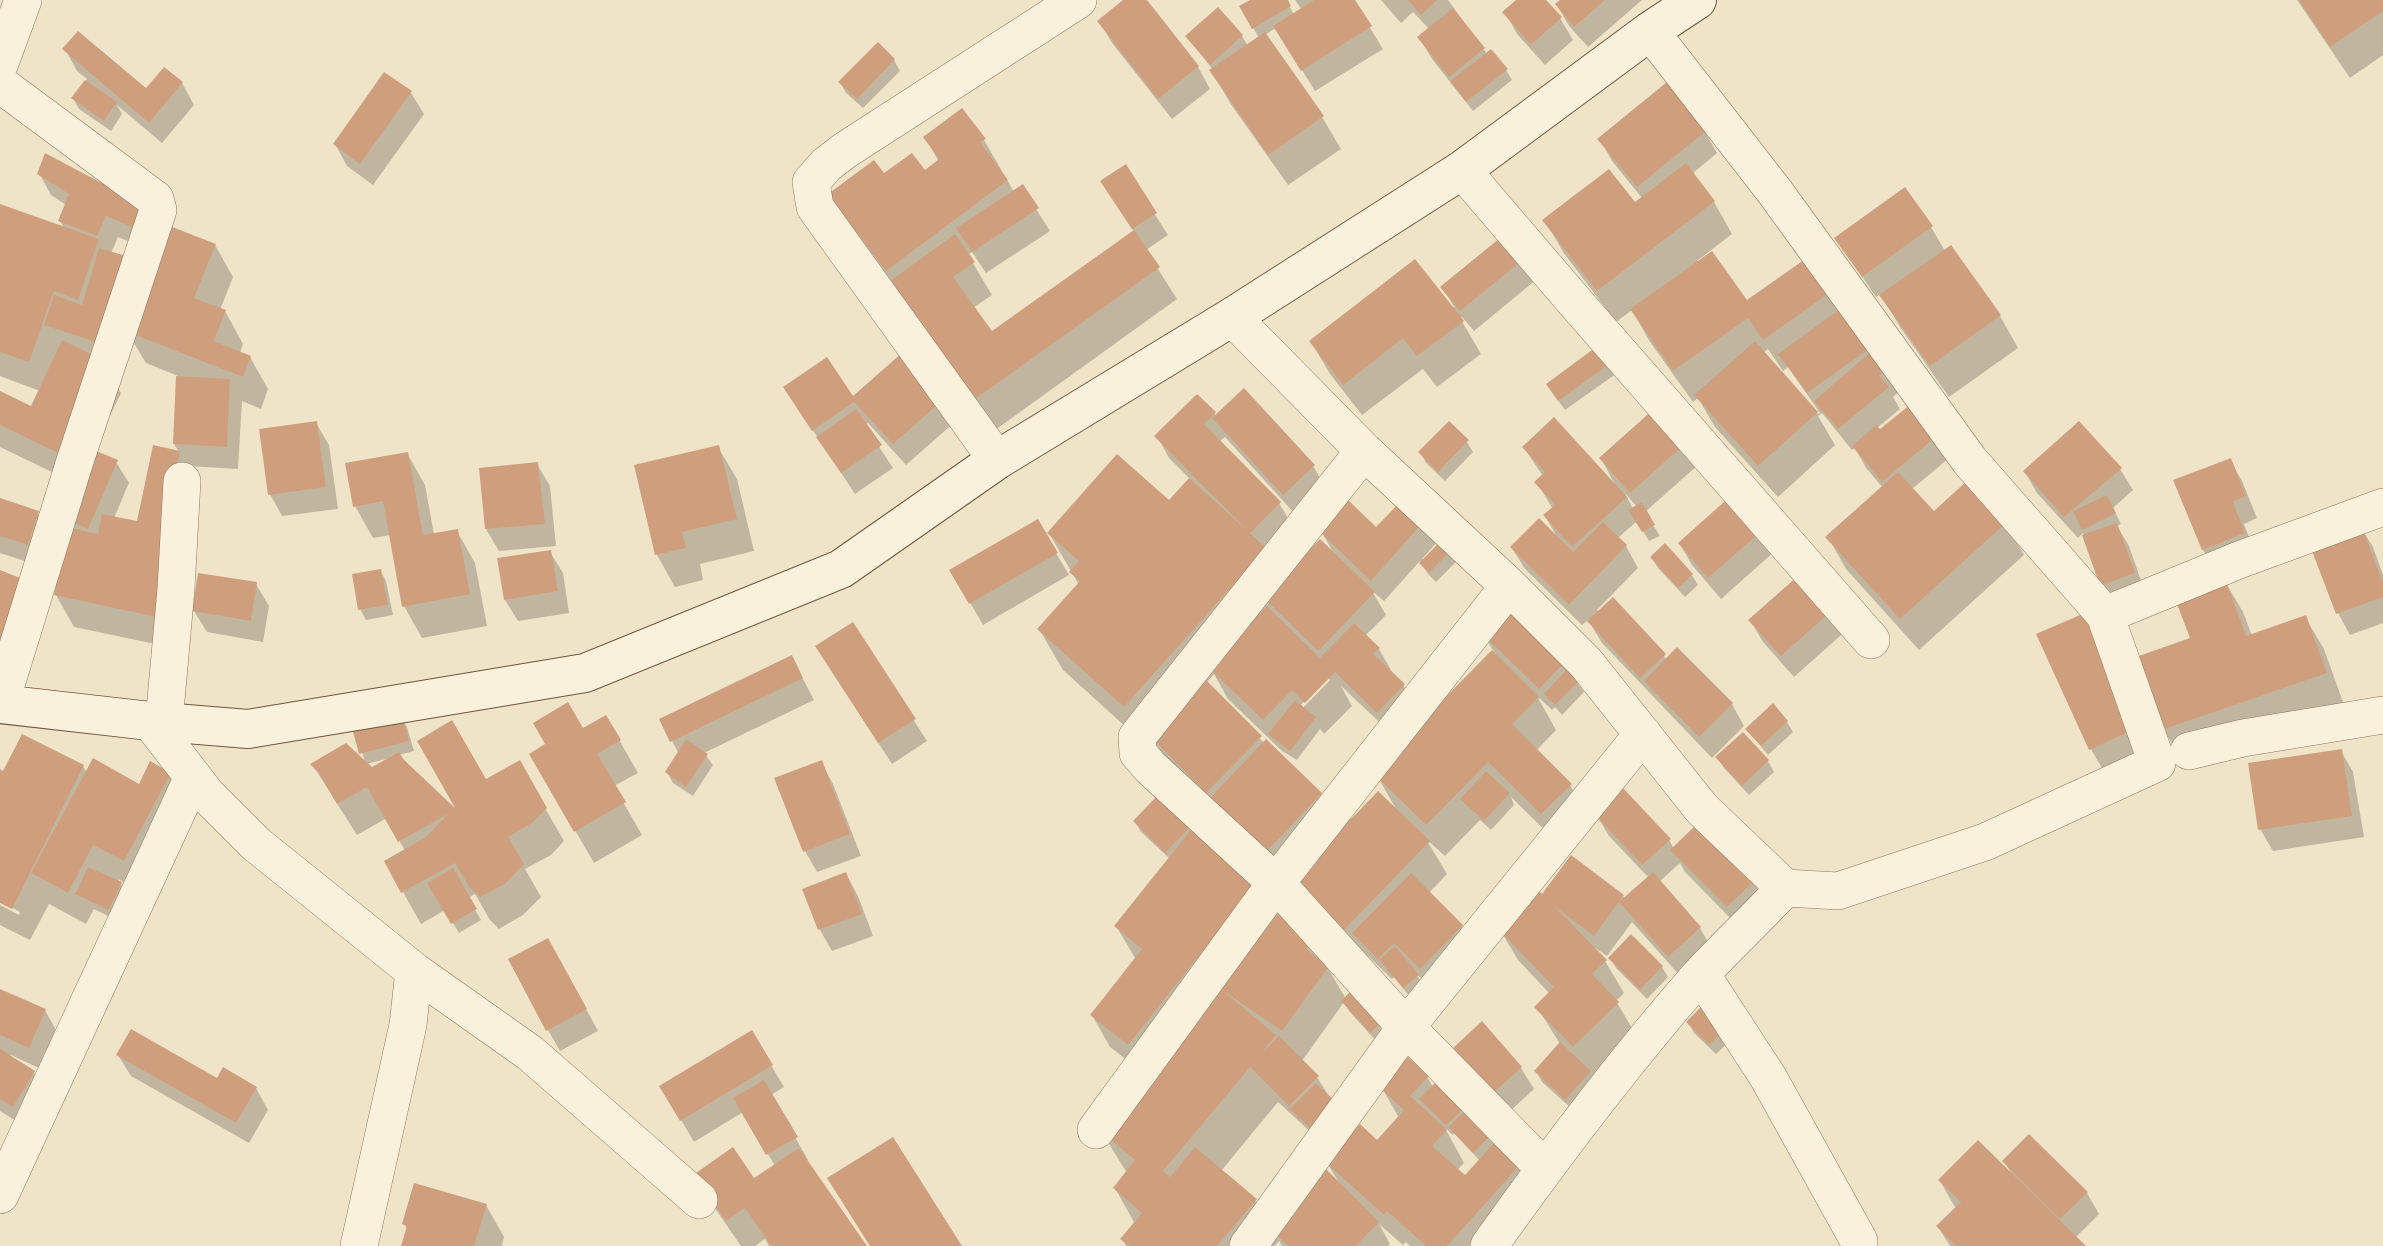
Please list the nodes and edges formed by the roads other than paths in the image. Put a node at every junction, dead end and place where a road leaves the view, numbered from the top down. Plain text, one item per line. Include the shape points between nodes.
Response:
1 (23, 0) edge
2 (1078, 0) edge
3 (1697, 0) edge
4 (1650, 31) junction
5 (0, 63) edge
6 (0, 84) edge
7 (1462, 170) junction
8 (1232, 317) junction
9 (1364, 452) junction
10 (996, 460) junction
11 (182, 481) dead end
12 (2383, 507) edge
13 (1509, 586) junction
14 (2105, 615) junction
15 (1871, 640) dead end
16 (0, 704) edge
17 (2383, 715) edge
18 (157, 722) junction
19 (1643, 734) junction
20 (2189, 751) dead end
21 (193, 777) junction
22 (1276, 883) junction
23 (1785, 888) junction
24 (414, 971) junction
25 (1701, 974) junction
26 (1406, 1027) junction
27 (1096, 1130) dead end
28 (1544, 1168) junction
29 (0, 1195) edge
30 (699, 1200) dead end
31 (359, 1246) edge
32 (1248, 1246) edge
33 (1489, 1246) edge
34 (1859, 1246) edge

1 - 5 street
2 - 10 street via 844,151 811,182 815,206
3 - 4 main road
4 - 7 main road
4 - 14 street via 1775,192 1970,461
6 - 16 street via 155,199 158,210
7 - 8 main road
7 - 15 street
8 - 9 street
8 - 10 main road
9 - 13 street
9 - 22 street via 1137,737 1138,752 1150,767
10 - 18 main road via 841,569 585,673 248,729
11 - 18 street via 176,589
12 - 14 street
13 - 19 street via 1586,663
13 - 22 street
14 - 23 street via 2157,763 1986,842 1838,891
16 - 18 main road
17 - 20 street
18 - 21 street
19 - 23 street via 1702,809
19 - 26 street
21 - 24 street via 256,844
21 - 29 street
22 - 26 street
22 - 27 street
23 - 25 street
24 - 30 street via 530,1052
24 - 31 street via 408,1025
25 - 28 street
25 - 34 street via 1768,1077
26 - 28 street
26 - 32 street
28 - 33 street

